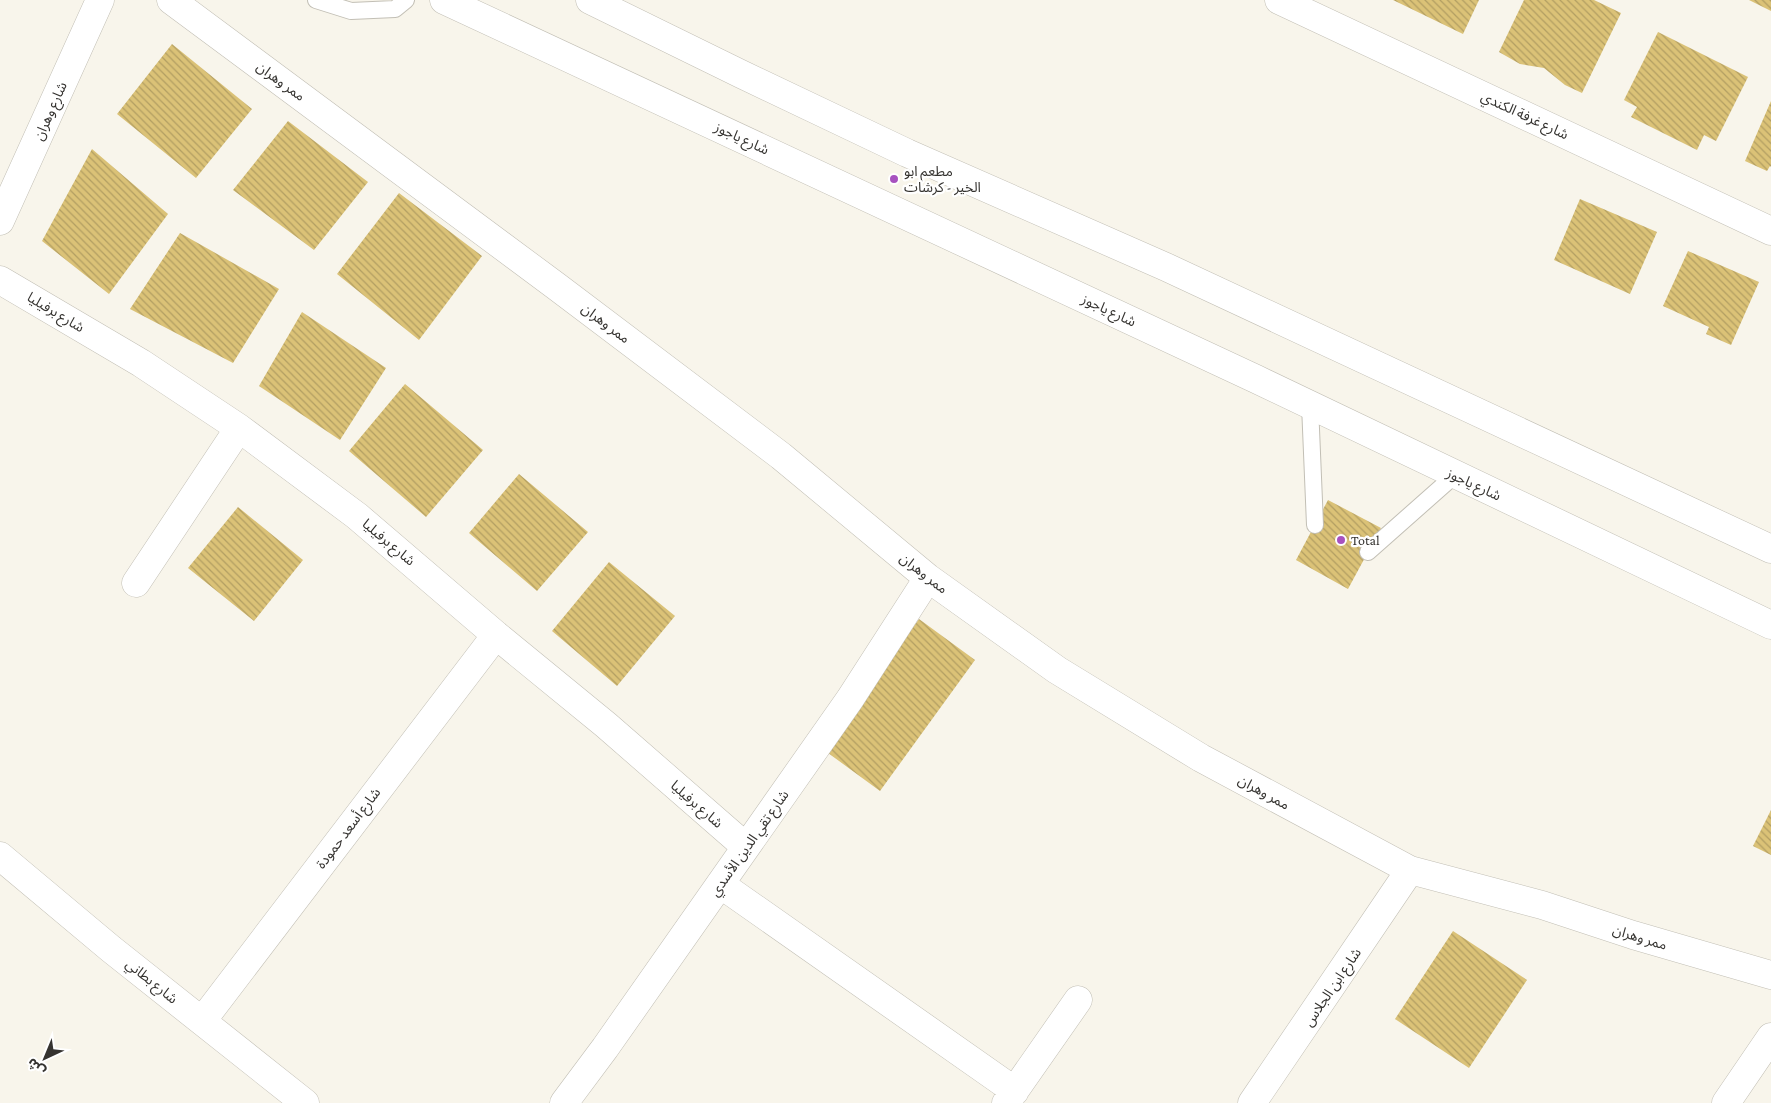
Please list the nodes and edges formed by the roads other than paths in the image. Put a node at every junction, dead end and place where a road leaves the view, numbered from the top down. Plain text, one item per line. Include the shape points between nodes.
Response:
1 (100, 0) edge
2 (171, 0) edge
3 (316, 0) edge
4 (406, 0) edge
5 (444, 0) edge
6 (1279, 0) edge
7 (592, 1) edge
8 (0, 221) edge
9 (1771, 230) edge
10 (0, 280) edge
11 (1310, 405) junction
12 (239, 428) junction
13 (1455, 475) junction
14 (1315, 525) dead end
15 (1771, 549) edge
16 (1368, 552) dead end
17 (928, 578) junction
18 (136, 582) dead end
19 (1771, 625) edge
20 (496, 635) junction
21 (746, 847) junction
22 (0, 856) edge
23 (1410, 870) junction
24 (720, 884) junction
25 (1771, 975) edge
26 (1078, 1000) dead end
27 (202, 1021) junction
28 (1771, 1037) edge
29 (1010, 1097) edge
30 (305, 1103) edge
31 (564, 1103) edge
32 (1252, 1103) edge
33 (1726, 1103) edge

1 - 8 street, شارع وهران
2 - 17 street, ممر وهران via 781,456
3 - 4 lane via 351,11 395,9
5 - 11 street, شارع ياجوز
6 - 9 street, شارع غرفة الكندي
7 - 15 street via 906,153 1166,267
10 - 12 street, شارع برفيليا via 141,363
11 - 13 street, شارع ياجوز
11 - 14 lane
12 - 18 street
12 - 20 street, شارع برفيليا via 357,516
13 - 16 lane
13 - 19 street, شارع ياجوز
17 - 21 street, شارع تقي الدين الأسدي via 850,699
17 - 23 street, ممر وهران via 1057,670 1201,758
20 - 21 street, شارع برفيليا via 606,725
20 - 27 street, شارع أسعد حمودة
21 - 24 street, شارع تقي الدين الأسدي
22 - 27 street, شارع بطاني
23 - 25 street, ممر وهران via 1542,905
23 - 32 street, شارع ابن الجلاس
24 - 29 street
24 - 31 street, شارع تقي الدين الأسدي
26 - 29 street
27 - 30 street, شارع بطاني
28 - 33 street

